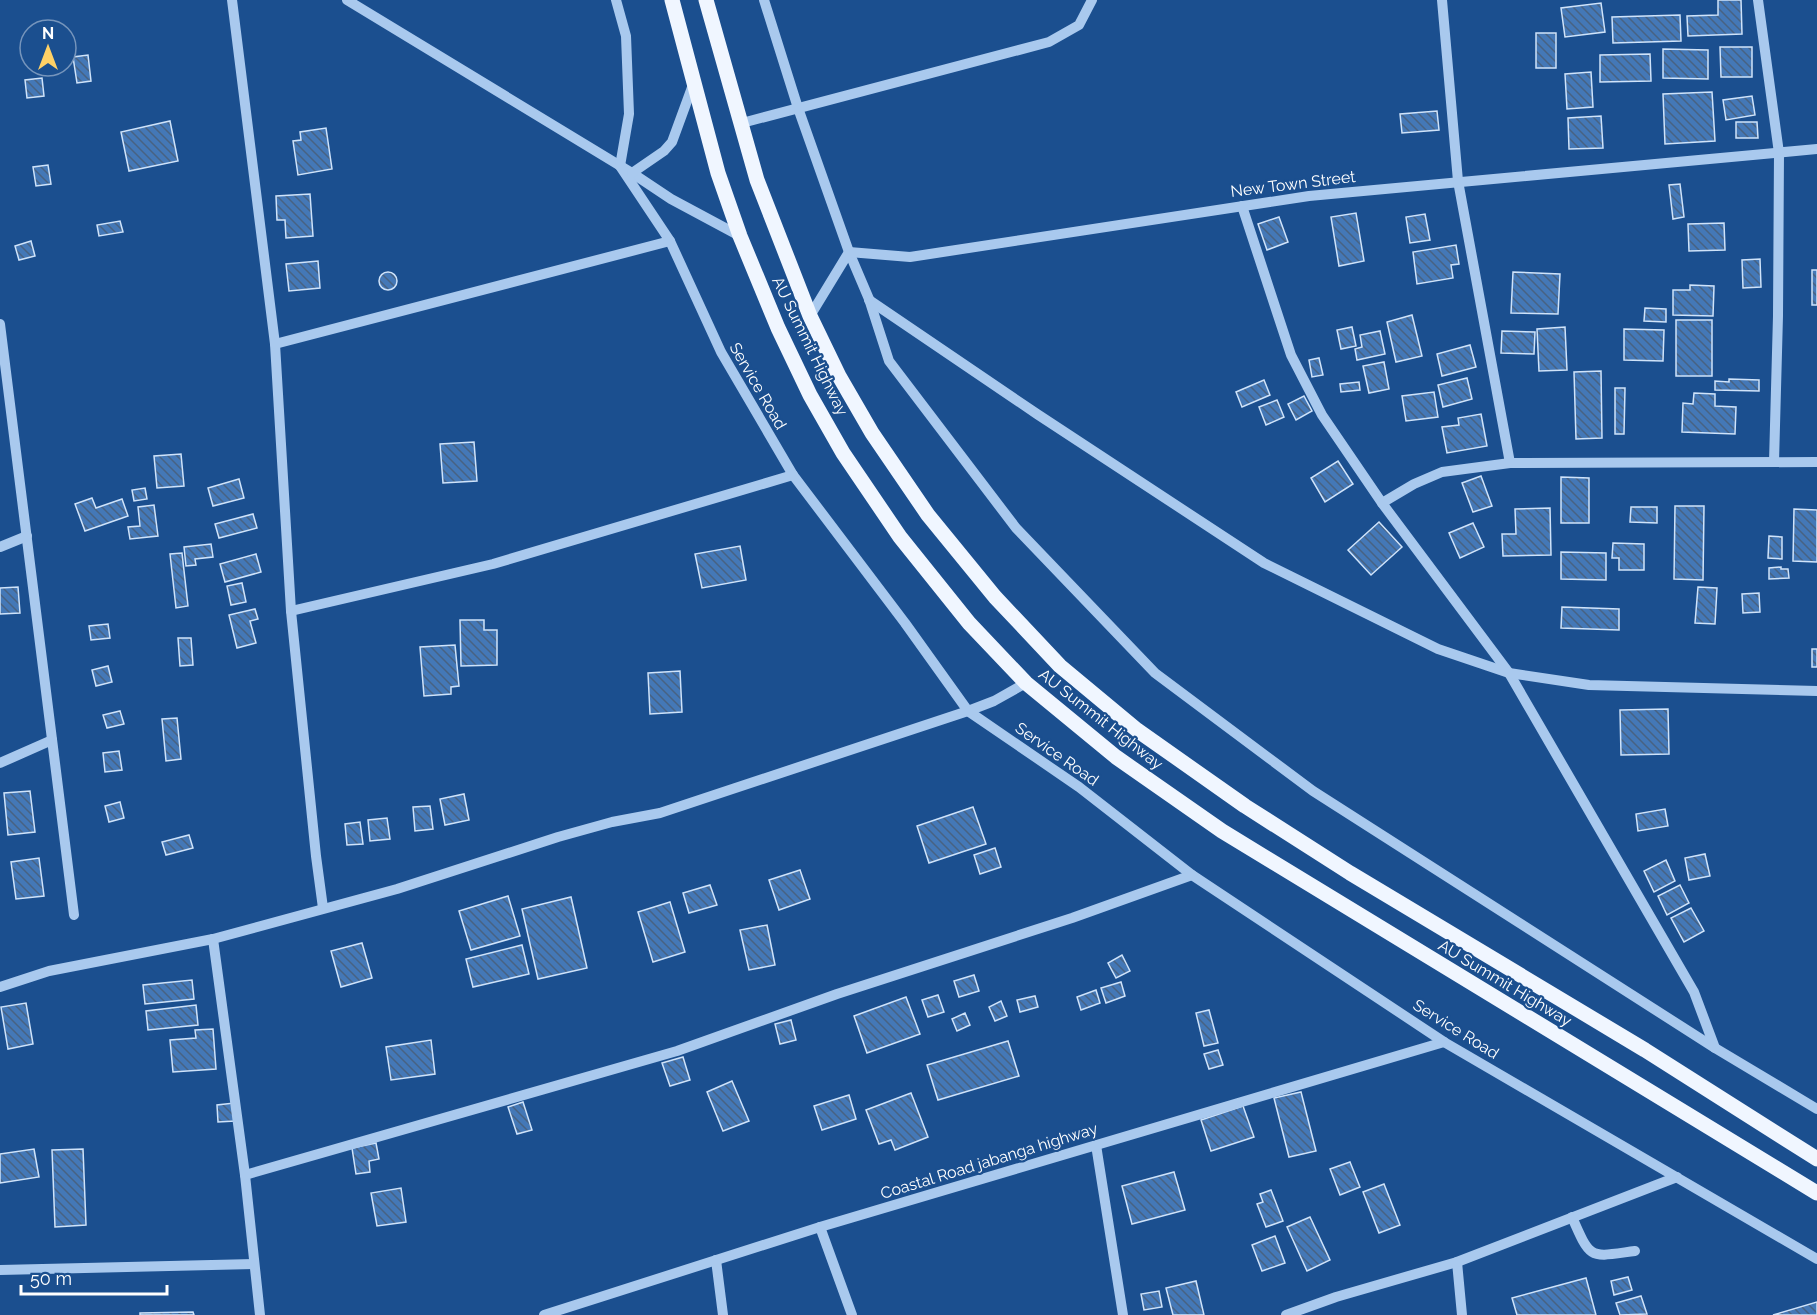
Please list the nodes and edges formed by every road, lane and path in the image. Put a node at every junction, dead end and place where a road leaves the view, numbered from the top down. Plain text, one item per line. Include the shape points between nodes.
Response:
1 (232, 0) edge
2 (347, 0) edge
3 (616, 0) edge
4 (672, 0) edge
5 (706, 0) edge
6 (764, 0) edge
7 (1092, 0) edge
8 (1442, 0) edge
9 (1758, 0) edge
10 (694, 82) junction
11 (798, 108) junction
12 (742, 123) junction
13 (1817, 149) edge
14 (1779, 153) junction
15 (620, 166) junction
16 (632, 173) junction
17 (1458, 181) junction
18 (1242, 206) junction
19 (740, 236) junction
20 (670, 241) junction
21 (849, 252) junction
22 (869, 299) junction
23 (810, 315) junction
24 (0, 324) edge
25 (275, 344) junction
26 (1510, 462) junction
27 (1774, 462) junction
28 (1817, 462) edge
29 (793, 475) junction
30 (1382, 503) junction
31 (27, 536) junction
32 (0, 547) edge
33 (291, 611) junction
34 (1509, 673) junction
35 (1026, 683) junction
36 (1817, 691) edge
37 (968, 711) junction
38 (52, 740) junction
39 (0, 763) edge
40 (1192, 874) junction
41 (323, 908) junction
42 (74, 915) dead end
43 (213, 939) junction
44 (0, 987) edge
45 (1444, 1042) junction
46 (1714, 1048) junction
47 (1817, 1109) edge
48 (1096, 1145) junction
49 (1817, 1159) edge
50 (245, 1175) junction
51 (1677, 1177) junction
52 (1817, 1193) edge
53 (1572, 1217) junction
54 (820, 1227) junction
55 (1635, 1251) dead end
56 (1817, 1259) edge
57 (716, 1260) junction
58 (1457, 1262) junction
59 (254, 1264) junction
60 (0, 1270) edge
61 (260, 1315) edge
62 (544, 1315) edge
63 (723, 1315) edge
64 (852, 1315) edge
65 (1122, 1315) edge
66 (1286, 1315) edge
67 (1462, 1315) edge

1 - 25 street
2 - 15 street
3 - 15 street via 626,36 629,114
4 - 10 main road, AU Summit Highway
5 - 12 main road, AU Summit Highway
6 - 11 street
7 - 11 street via 1079,25 1049,42
8 - 17 street
9 - 14 street
10 - 16 street via 672,142 664,152
10 - 19 main road, AU Summit Highway via 718,173
11 - 12 street
11 - 21 street
12 - 23 main road, AU Summit Highway via 758,180
13 - 14 street, New Town Street
14 - 17 street, New Town Street
14 - 27 street
15 - 16 street
15 - 20 street, Service Road
16 - 19 street
17 - 18 street, New Town Street
17 - 26 street
18 - 21 street, New Town Street via 910,257
18 - 30 street via 1291,355 1322,415
19 - 35 main road, AU Summit Highway via 778,328 843,453 900,537 969,623
20 - 25 street
20 - 29 street, Service Road via 721,352
21 - 22 street
21 - 23 street
22 - 34 street via 1264,563 1438,649
22 - 46 street via 889,361 1016,528 1155,673 1313,791
23 - 49 main road, AU Summit Highway via 872,433 928,515 995,597 1059,666 1137,730 1245,806
24 - 31 street
25 - 33 street
26 - 27 street
26 - 30 street via 1442,472
27 - 28 street
29 - 33 street via 493,564
29 - 37 street, Service Road
30 - 34 street
31 - 32 street
31 - 38 street
33 - 41 street
34 - 36 street via 1589,685
34 - 46 street via 1694,992
35 - 37 street
35 - 52 main road, AU Summit Highway via 1116,758 1222,831
37 - 40 street, Service Road via 1079,787
37 - 41 street via 660,813 558,837 397,889
38 - 39 street
38 - 42 street
40 - 45 street, Service Road
40 - 50 street via 676,1051
41 - 43 street
43 - 44 street via 49,971
43 - 50 street
45 - 48 street, Coastal Road jabanga highway
45 - 51 street, Service Road
46 - 47 street
48 - 54 street, Coastal Road jabanga highway
48 - 65 street
50 - 59 street
51 - 53 street
51 - 56 street, Service Road
53 - 55 street via 1591,1252 1600,1256
53 - 58 street
54 - 57 street, Coastal Road jabanga highway
54 - 64 street
57 - 62 street, Coastal Road jabanga highway
57 - 63 street
58 - 66 street
58 - 67 street
59 - 60 street
59 - 61 street

